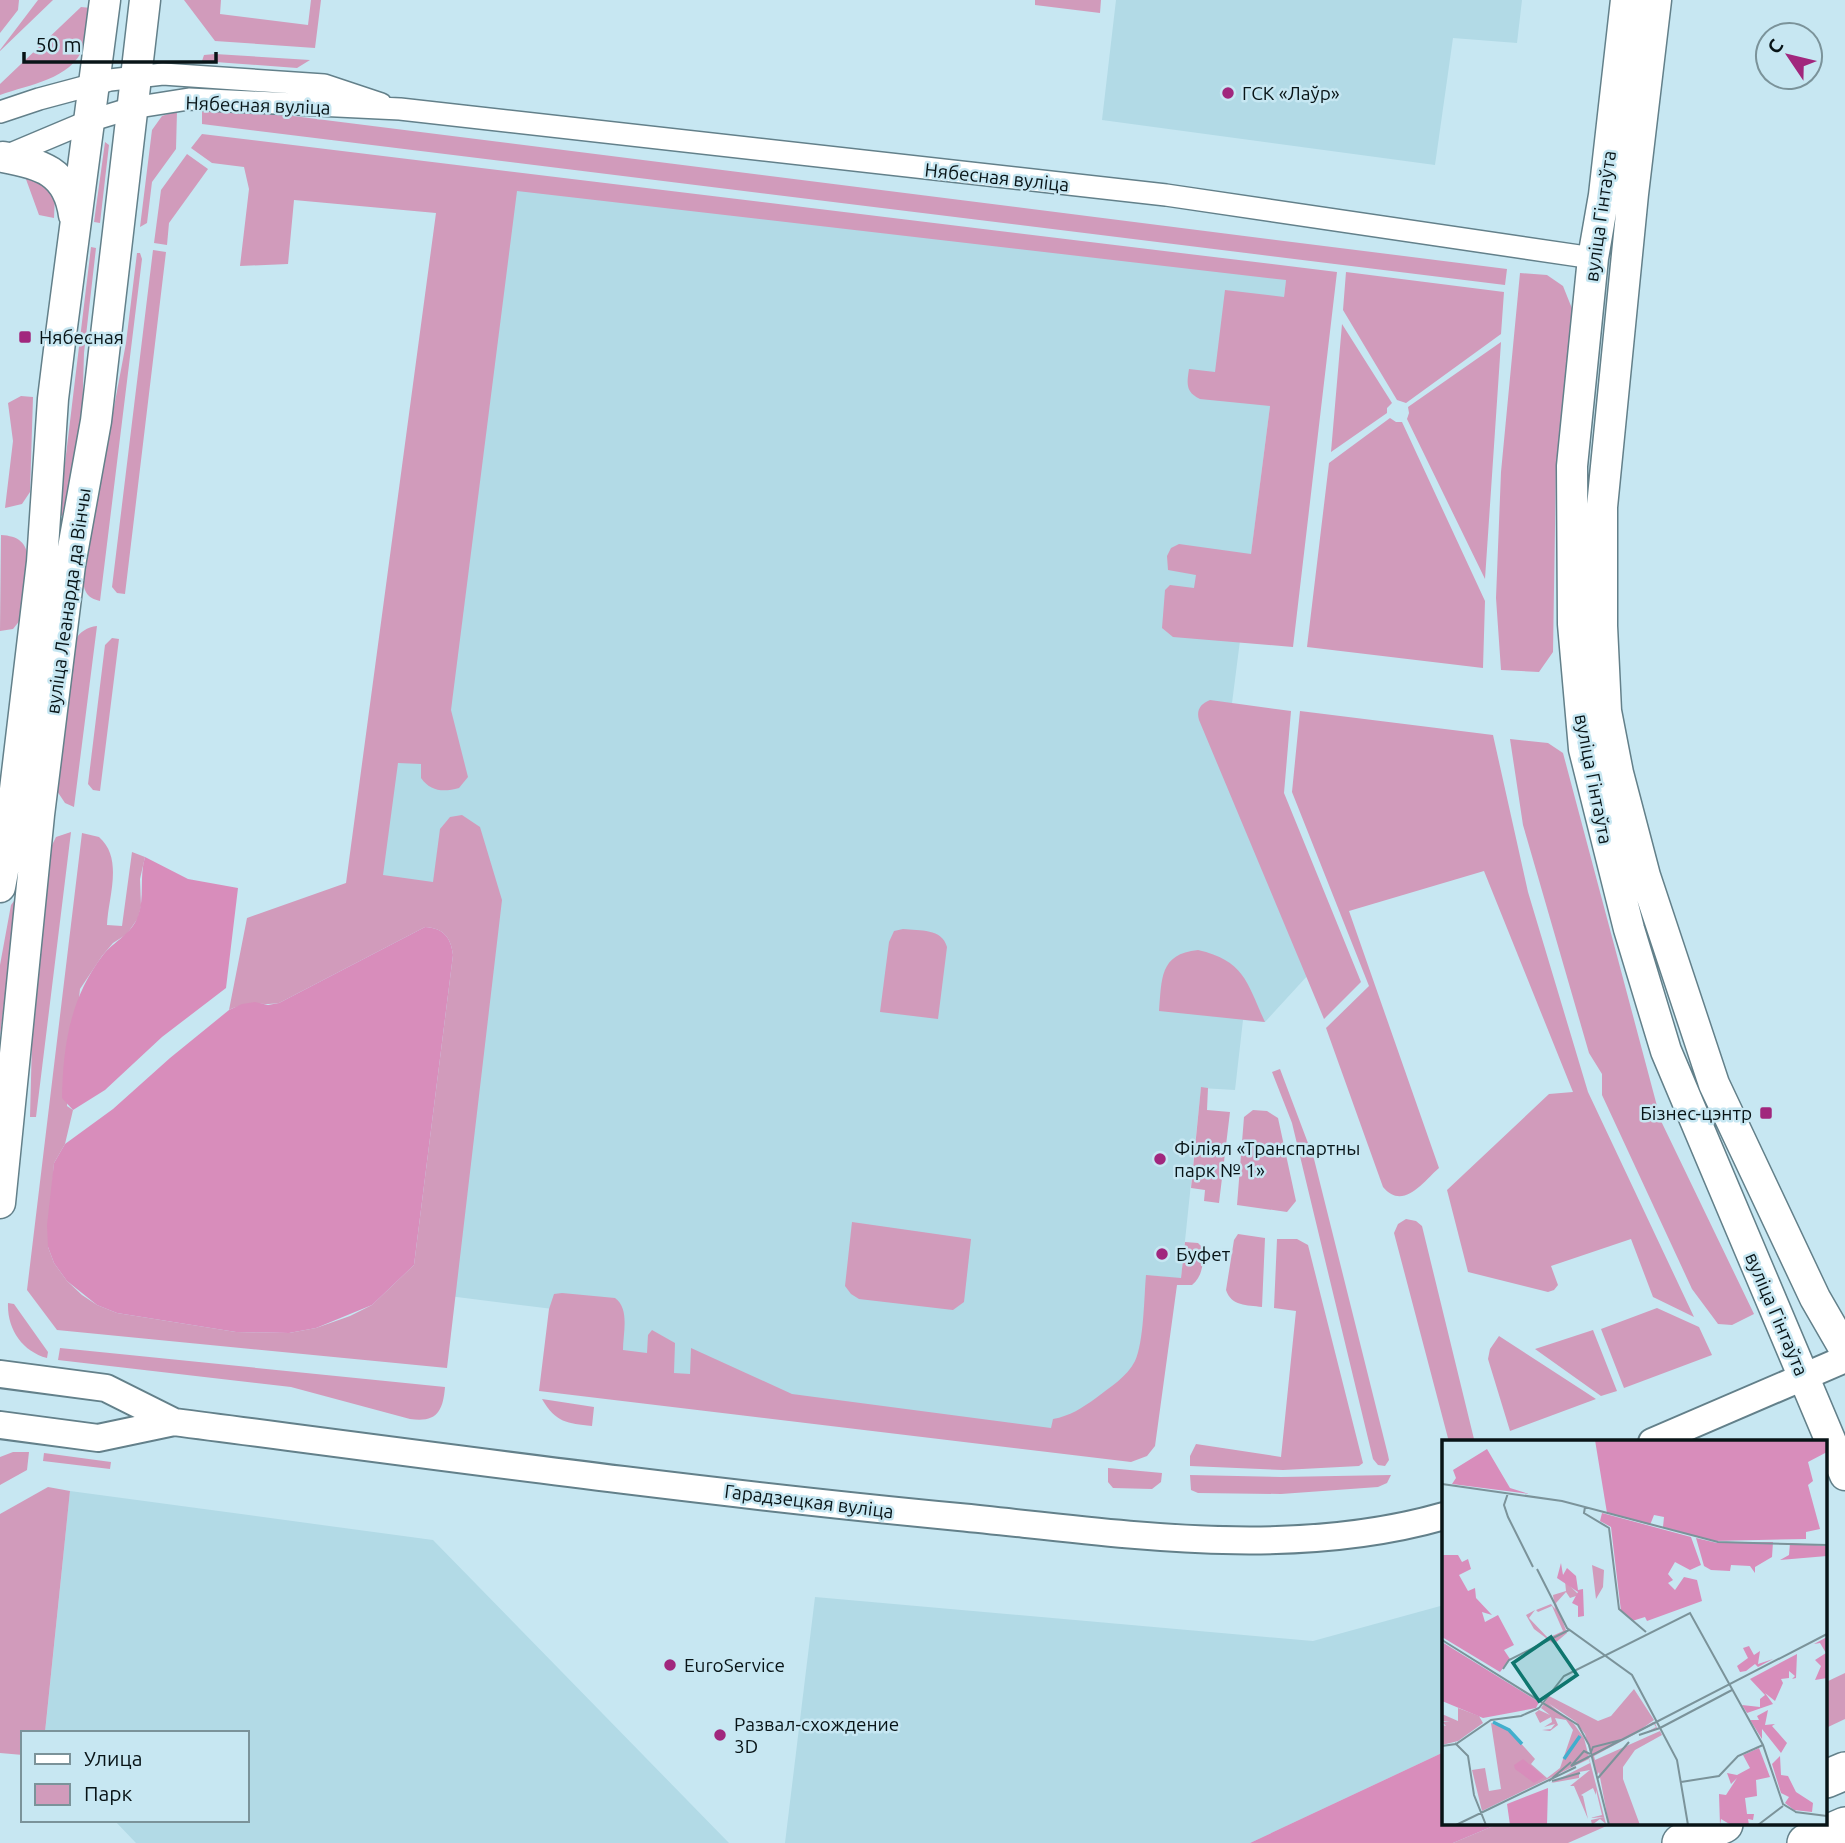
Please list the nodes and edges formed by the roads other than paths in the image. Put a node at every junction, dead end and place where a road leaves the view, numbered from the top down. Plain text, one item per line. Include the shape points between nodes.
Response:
1 (106, 0) edge
2 (145, 0) edge
3 (1626, 0) edge
4 (1656, 0) edge
5 (136, 76) junction
6 (96, 84) junction
7 (132, 108) junction
8 (400, 109) junction
9 (0, 112) edge
10 (89, 121) junction
11 (2, 158) edge
12 (74, 227) junction
13 (1593, 258) junction
14 (1627, 263) junction
15 (0, 887) edge
16 (0, 1203) edge
17 (1845, 1350) edge
18 (1845, 1359) edge
19 (0, 1374) edge
20 (1804, 1377) junction
21 (174, 1422) junction
22 (0, 1425) edge
23 (1658, 1440) edge
24 (1845, 1475) edge
25 (1442, 1517) edge
26 (1845, 1771) edge
27 (1828, 1778) edge
28 (1719, 1826) edge
29 (1681, 1843) edge

1 - 6 main road, вуліца Леанарда да Вінчы
2 - 5 main road, вуліца Леанарда да Вінчы
3 - 13 main road, вуліца Гінтаўта
4 - 14 main road, вуліца Гінтаўта
5 - 6 street, Нябесная вуліца
5 - 7 main road, вуліца Леанарда да Вінчы
5 - 8 street, Нябесная вуліца via 190,75 324,85
6 - 9 street, Нябесная вуліца
6 - 10 main road, вуліца Леанарда да Вінчы
7 - 8 street, Нябесная вуліца via 189,99
7 - 10 street, Нябесная вуліца
7 - 16 main road, вуліца Леанарда да Вінчы via 96,421 69,565
8 - 13 street, Нябесная вуліца via 1166,195
10 - 11 street, Нябесная вуліца
10 - 12 main road, вуліца Леанарда да Вінчы
11 - 12 main road via 34,162 53,173 71,201
12 - 15 main road, вуліца Леанарда да Вінчы via 53,399 43,562
13 - 14 main road
13 - 20 main road, вуліца Гінтаўта via 1572,466 1573,624 1584,750 1666,1051
14 - 17 main road, вуліца Гінтаўта via 1602,507 1604,685 1618,773 1645,876 1714,1084 1815,1298
18 - 20 street
19 - 21 street, Гарадзецкая вуліца via 106,1388
20 - 23 street
20 - 24 main road, вуліца Гінтаўта
21 - 22 street, Гарадзецкая вуліца via 98,1438
21 - 25 street, Гарадзецкая вуліца via 853,1507 1164,1537 1293,1541 1413,1525
26 - 27 highway
28 - 29 highway

